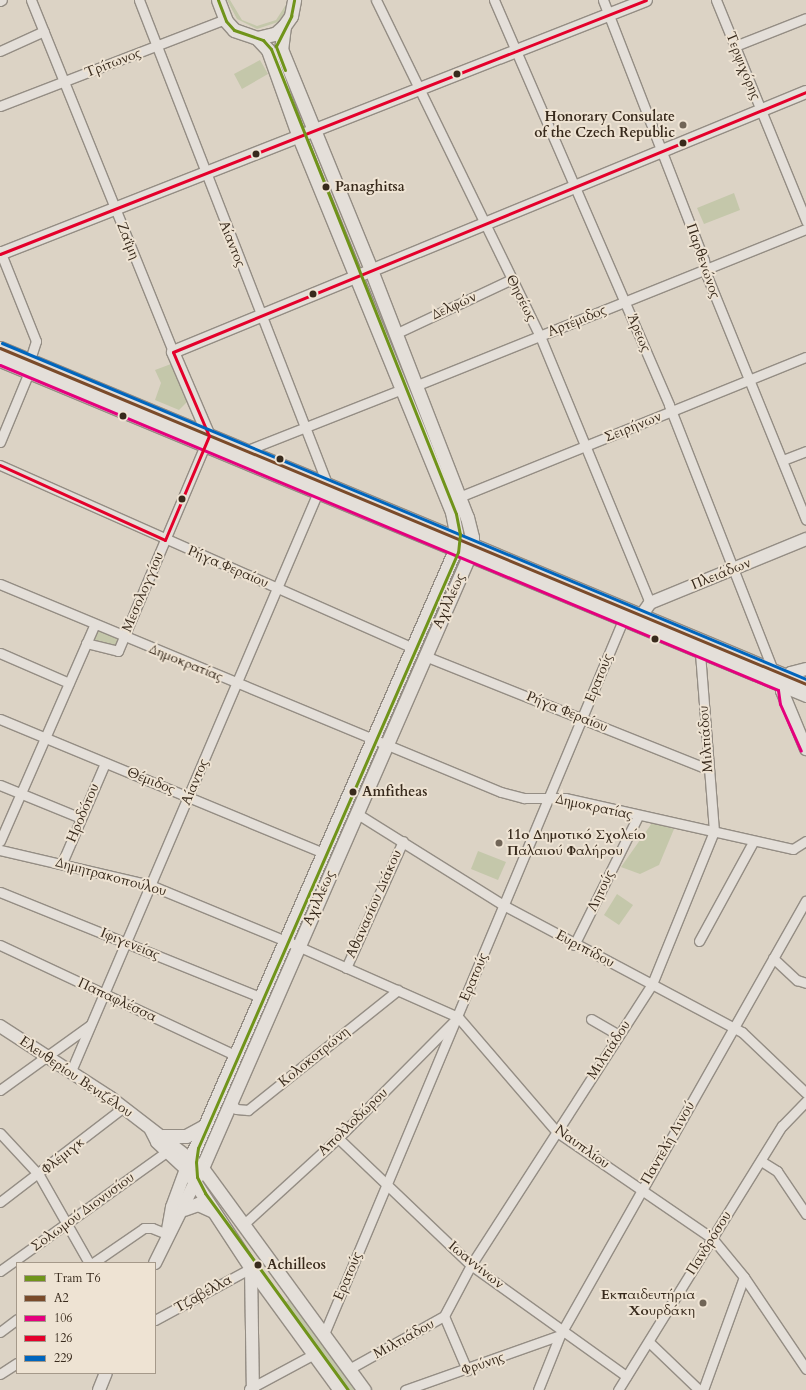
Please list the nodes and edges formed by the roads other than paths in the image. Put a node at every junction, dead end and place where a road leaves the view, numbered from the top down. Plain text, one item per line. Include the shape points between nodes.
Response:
1 (31, 0) edge
2 (139, 0) edge
3 (218, 0) edge
4 (294, 0) edge
5 (376, 0) edge
6 (494, 0) edge
7 (603, 0) edge
8 (646, 0) edge
9 (716, 0) edge
10 (608, 15) junction
11 (806, 18) edge
12 (226, 19) junction
13 (284, 26) junction
14 (44, 31) junction
15 (258, 38) junction
16 (157, 46) junction
17 (735, 46) junction
18 (0, 51) edge
19 (516, 51) junction
20 (64, 81) junction
21 (418, 90) junction
22 (806, 92) edge
23 (0, 106) edge
24 (761, 110) junction
25 (316, 130) junction
26 (299, 137) junction
27 (662, 151) junction
28 (205, 174) junction
29 (576, 186) junction
30 (115, 209) junction
31 (806, 221) edge
32 (485, 223) junction
33 (806, 229) edge
34 (0, 253) edge
35 (707, 269) junction
36 (371, 270) junction
37 (357, 276) junction
38 (512, 279) junction
39 (625, 302) junction
40 (261, 315) junction
41 (395, 334) junction
42 (540, 336) junction
43 (0, 348) edge
44 (173, 352) junction
45 (806, 357) edge
46 (0, 360) edge
47 (29, 366) junction
48 (748, 381) junction
49 (409, 387) junction
50 (672, 411) junction
51 (304, 427) junction
52 (207, 441) junction
53 (0, 442) edge
54 (585, 446) junction
55 (244, 451) junction
56 (806, 451) edge
57 (783, 460) junction
58 (0, 466) edge
59 (323, 489) junction
60 (459, 497) junction
61 (806, 520) edge
62 (806, 539) edge
63 (165, 540) junction
64 (456, 545) junction
65 (470, 551) junction
66 (731, 570) junction
67 (0, 584) edge
68 (278, 588) junction
69 (650, 603) junction
70 (641, 616) junction
71 (623, 620) junction
72 (94, 626) junction
73 (123, 638) junction
74 (86, 643) junction
75 (412, 648) junction
76 (700, 652) junction
77 (0, 653) edge
78 (425, 656) junction
79 (806, 669) edge
80 (773, 670) junction
81 (786, 681) junction
82 (68, 683) junction
83 (237, 684) junction
84 (806, 684) edge
85 (806, 695) edge
86 (0, 719) edge
87 (582, 719) junction
88 (44, 738) junction
89 (373, 739) junction
90 (386, 746) junction
91 (806, 749) edge
92 (105, 763) junction
93 (708, 768) junction
94 (0, 785) edge
95 (20, 793) junction
96 (189, 796) junction
97 (551, 797) junction
98 (356, 813) junction
99 (638, 816) junction
100 (81, 818) junction
101 (714, 831) junction
102 (0, 841) edge
103 (403, 841) junction
104 (806, 841) edge
105 (753, 842) junction
106 (0, 850) edge
107 (323, 853) junction
108 (62, 863) junction
109 (150, 885) junction
110 (0, 892) edge
111 (806, 901) edge
112 (505, 906) junction
113 (285, 940) junction
114 (699, 941) dead end
115 (126, 942) junction
116 (0, 945) edge
117 (574, 945) junction
118 (298, 946) junction
119 (773, 958) junction
120 (346, 968) junction
121 (806, 983) edge
122 (652, 984) junction
123 (398, 990) junction
124 (103, 994) junction
125 (260, 997) junction
126 (458, 1017) junction
127 (591, 1019) dead end
128 (90, 1025) junction
129 (0, 1026) edge
130 (734, 1028) junction
131 (619, 1035) junction
132 (235, 1054) junction
133 (46, 1056) junction
134 (71, 1072) junction
135 (0, 1090) edge
136 (806, 1093) edge
137 (806, 1101) edge
138 (230, 1102) junction
139 (124, 1107) junction
140 (204, 1126) junction
141 (151, 1130) junction
142 (557, 1132) junction
143 (0, 1133) edge
144 (163, 1136) junction
145 (338, 1138) junction
146 (166, 1152) junction
147 (761, 1161) junction
148 (188, 1164) junction
149 (202, 1168) junction
150 (39, 1175) junction
151 (195, 1184) junction
152 (386, 1185) junction
153 (642, 1189) junction
154 (0, 1202) edge
155 (184, 1210) junction
156 (211, 1210) junction
157 (806, 1214) edge
158 (68, 1223) junction
159 (245, 1223) junction
160 (168, 1234) junction
161 (712, 1238) junction
162 (88, 1262) edge
163 (94, 1262) edge
164 (155, 1262) edge
165 (471, 1265) junction
166 (251, 1268) junction
167 (0, 1272) edge
168 (744, 1277) junction
169 (444, 1316) junction
170 (156, 1319) edge
171 (16, 1320) edge
172 (0, 1332) edge
173 (561, 1332) junction
174 (324, 1334) junction
175 (649, 1342) junction
176 (314, 1354) junction
177 (16, 1364) edge
178 (349, 1369) junction
179 (806, 1369) edge
180 (467, 1370) junction
181 (0, 1374) edge
182 (106, 1374) edge
183 (626, 1376) junction
184 (251, 1389) edge
185 (99, 1390) edge
186 (340, 1390) edge
187 (364, 1390) edge
188 (405, 1390) edge
189 (538, 1390) edge
190 (618, 1390) edge
191 (699, 1390) edge
192 (703, 1390) edge

1 - 14 street, Ζαΐμη
2 - 16 street, Αίαντος
3 - 12 main road
4 - 13 main road, Αχιλλέως via 291,16
5 - 21 street, Θησέως
6 - 19 street, Άρεως
7 - 10 street, Παρθενώνος
8 - 10 street
9 - 17 street, Τερψιχόρης
10 - 19 street
10 - 27 street, Παρθενώνος
11 - 17 street
12 - 15 main road via 239,33
12 - 16 street, Τρίτωνος
13 - 15 main road via 274,34
13 - 25 main road, Αχιλλέως via 281,49
14 - 18 street
14 - 20 street, Ζαΐμη
15 - 26 main road, Αχιλλέως via 268,50
16 - 20 street, Τρίτωνος
16 - 28 street, Αίαντος
17 - 24 street, Τερψιχόρης
19 - 21 street
19 - 29 street, Άρεως
20 - 23 street, Τρίτωνος
20 - 30 street, Ζαΐμη
21 - 25 street
21 - 32 street, Θησέως
22 - 24 street
24 - 27 street
24 - 31 street, Τερψιχόρης
25 - 26 street
25 - 36 main road, Αχιλλέως
26 - 28 street
26 - 37 main road, Αχιλλέως
27 - 29 street
27 - 35 street, Παρθενώνος
28 - 30 street
28 - 40 street, Αίαντος
29 - 32 street
29 - 39 street, Άρεως
30 - 34 street
30 - 44 street, Ζαΐμη
32 - 36 street
32 - 38 street, Θησέως
33 - 35 street, Αρτέμιδος
34 - 47 street via 36,341
35 - 39 street, Αρτέμιδος
35 - 48 street, Παρθενώνος via 707,276
36 - 37 street
36 - 41 main road, Αχιλλέως
37 - 40 street
37 - 49 main road, Αχιλλέως
38 - 41 street, Δελφών
38 - 42 street, Θησέως
39 - 42 street, Αρτέμιδος
39 - 50 street, Άρεως
40 - 44 street
40 - 51 street, Αίαντος
41 - 49 main road, Αχιλλέως
42 - 49 street, Αρτέμιδος
42 - 54 street, Θησέως
43 - 47 main road
44 - 52 street, Ζαΐμη
45 - 48 street, Σειρήνων
46 - 47 main road
47 - 52 main road
47 - 53 street
48 - 50 street, Σειρήνων
48 - 57 street, Παρθενώνος
49 - 51 street, Αρτέμιδος
49 - 60 main road, Αχιλλέως
49 - 64 main road, Αχιλλέως via 452,512
50 - 54 street, Σειρήνων
50 - 66 street, Άρεως
51 - 55 street, Αρτέμιδος
51 - 59 street, Αίαντος
52 - 55 main road
52 - 59 main road
52 - 63 street, Μεσολογγίου
54 - 60 street, Σειρήνων
54 - 69 street, Θησέως
55 - 59 main road
56 - 57 street
57 - 61 street, Παρθενώνος
58 - 63 street, Ρήγα Φεραίου
59 - 64 main road
59 - 68 street, Αίαντος
60 - 65 main road, Αχιλλέως via 470,525
62 - 66 street, Πλειάδων
63 - 68 street, Ρήγα Φεραίου
63 - 73 street, Μεσολογγίου
64 - 65 main road
64 - 75 main road, Αχιλλέως
65 - 70 main road
65 - 71 main road
65 - 78 main road, Αχιλλέως
66 - 69 street, Πλειάδων
66 - 80 street, Άρεως
67 - 72 street, Δημοκρατίας
68 - 75 street, Ρήγα Φεραίου
68 - 83 street, Αίαντος
69 - 70 street
70 - 80 main road
71 - 76 main road
71 - 87 street, Ερατούς
72 - 73 street, Δημοκρατίας
72 - 74 street
73 - 74 street, Μεσολογγίου via 118,651 112,652
73 - 83 street, Δημοκρατίας
74 - 82 street
75 - 89 main road, Αχιλλέως
76 - 81 main road
76 - 93 street, Μιλτιάδου
77 - 82 street
78 - 87 street, Ρήγα Φεραίου
78 - 90 main road, Αχιλλέως
79 - 81 street
80 - 81 main road
81 - 84 main road
81 - 85 main road
81 - 91 street via 785,702
82 - 88 street
83 - 89 street, Δημοκρατίας
83 - 96 street, Αίαντος
86 - 88 street, Θέμιδος
87 - 93 street, Ρήγα Φεραίου
87 - 97 street, Ερατούς
88 - 92 street, Θέμιδος
88 - 95 street
89 - 90 street, Δημοκρατίας
89 - 107 main road, Αχιλλέως
90 - 97 street, Δημοκρατίας via 501,792 524,798
90 - 98 main road, Αχιλλέως
92 - 96 street, Θέμιδος
92 - 100 street, Ηροδότου
93 - 101 street, Μιλτιάδου
94 - 95 street
95 - 100 street
95 - 102 street
96 - 107 street, Θέμιδος
96 - 109 street, Αίαντος
97 - 99 street, Δημοκρατίας
97 - 112 street, Ερατούς
98 - 103 street, Ευριπίδου
98 - 118 main road, Αχιλλέως
99 - 101 street, Δημοκρατίας
99 - 117 street, Λητούς
100 - 108 street, Ηροδότου
101 - 105 street, Δημοκρατίας
101 - 122 street, Μιλτιάδου
103 - 112 street, Ευριπίδου
103 - 120 street, Αθανασίου Διάκου
104 - 105 street, Δημοκρατίας via 793,849
105 - 114 street
106 - 108 street, Δημητρακοπούλου
107 - 113 main road, Αχιλλέως
108 - 109 street, Δημητρακοπούλου
109 - 113 street, Δημητρακοπούλου
109 - 115 street, Αίαντος
110 - 115 street, Ιφιγενείας
111 - 119 street, Παντελή Λινού
112 - 117 street, Ευριπίδου
112 - 126 street, Ερατούς
113 - 118 street, Ναυπλίου
113 - 125 main road, Αχιλλέως
115 - 124 street, Αίαντος
115 - 125 street, Ιφιγενείας
116 - 124 street, Παπαφλέσσα
117 - 122 street, Ευριπίδου
118 - 120 street, Ναυπλίου
118 - 138 main road, Αχιλλέως
119 - 121 street via 797,980
119 - 130 street, Παντελή Λινού
120 - 123 street, Ναυπλίου
122 - 130 street, Ευριπίδου
122 - 131 street, Μιλτιάδου
123 - 126 street, Ναυπλίου
123 - 138 street, Κολοκοτρώνη via 248,1110 236,1109
124 - 128 street, Αίαντος
124 - 132 street, Παπαφλέσσα
125 - 132 main road, Αχιλλέως
126 - 142 street, Ναυπλίου
126 - 145 street, Απολλοδώρου
126 - 152 street, Ερατούς
127 - 131 street
128 - 133 street
128 - 134 street, Αίαντος
129 - 133 street, Ελευθερίου Βενιζέλου
130 - 136 street, Ευριπίδου
130 - 153 street, Παντελή Λινού
131 - 142 street, Μιλτιάδου
132 - 140 main road, Αχιλλέως
133 - 134 street, Ελευθερίου Βενιζέλου
133 - 135 street
134 - 139 street, Ελευθερίου Βενιζέλου
137 - 147 street, Πανδρόσου via 782,1126
138 - 149 main road, Αχιλλέως
139 - 141 street, Ελευθερίου Βενιζέλου
139 - 150 street, Φλέμιγκ
140 - 144 main road via 186,1136
140 - 148 main road, Αχιλλέως
141 - 144 street, Ελευθερίου Βενιζέλου
141 - 146 street, Ελευθερίου Βενιζέλου
142 - 153 street, Ναυπλίου
142 - 165 street, Μιλτιάδου
143 - 150 street
144 - 148 street, Ελευθερίου Βενιζέλου
145 - 152 street, Ιωαννίνων
145 - 159 street, Απολλοδώρου
146 - 148 street, Ελευθερίου Βενιζέλου
146 - 158 street, Σολωμού Διονυσίου
147 - 157 street via 777,1171
147 - 161 street, Πανδρόσου
148 - 149 street, Ελευθερίου Βενιζέλου
148 - 151 main road, Ελευθερίου Βενιζέλου
148 - 160 street, Αχιλλέως via 172,1207
149 - 151 street, Αχιλλέως
149 - 159 main road, Ελευθερίου Βενιζέλου
150 - 154 street, Φλέμιγκ
150 - 158 street
151 - 155 street, Αχιλλέως
151 - 156 main road, Ελευθερίου Βενιζέλου
152 - 165 street, Ιωαννίνων
152 - 174 street, Ερατούς
153 - 161 street, Ναυπλίου
153 - 173 street, Παντελή Λινού
155 - 156 main road via 198,1204
155 - 160 street, Αχιλλέως
156 - 166 main road, Ελευθερίου Βενιζέλου
158 - 162 street
158 - 167 street, Σολωμού Διονυσίου
159 - 174 main road, Ελευθερίου Βενιζέλου
160 - 163 street via 144,1228
160 - 164 street, Αχιλλέως
161 - 168 street, Ναυπλίου
161 - 175 street, Πανδρόσου
165 - 169 street, Μιλτιάδου
165 - 173 street, Ιωαννίνων
166 - 170 street, Τζαβέλλα
166 - 176 main road, Ελευθερίου Βενιζέλου
166 - 184 street
168 - 179 street, Ναυπλίου
168 - 192 street
169 - 178 street, Μιλτιάδου
169 - 180 street
171 - 172 street
173 - 180 street, Φρύνης
173 - 183 street, Ιωαννίνων
173 - 189 street, Παντελή Λινού
174 - 178 main road, Ελευθερίου Βενιζέλου
175 - 183 street, Πανδρόσου
175 - 191 street
176 - 184 street
176 - 186 main road, Ελευθερίου Βενιζέλου
177 - 181 street
178 - 187 main road, Ελευθερίου Βενιζέλου
180 - 188 street, Φρύνης
182 - 185 street
183 - 190 street, Πανδρόσου

